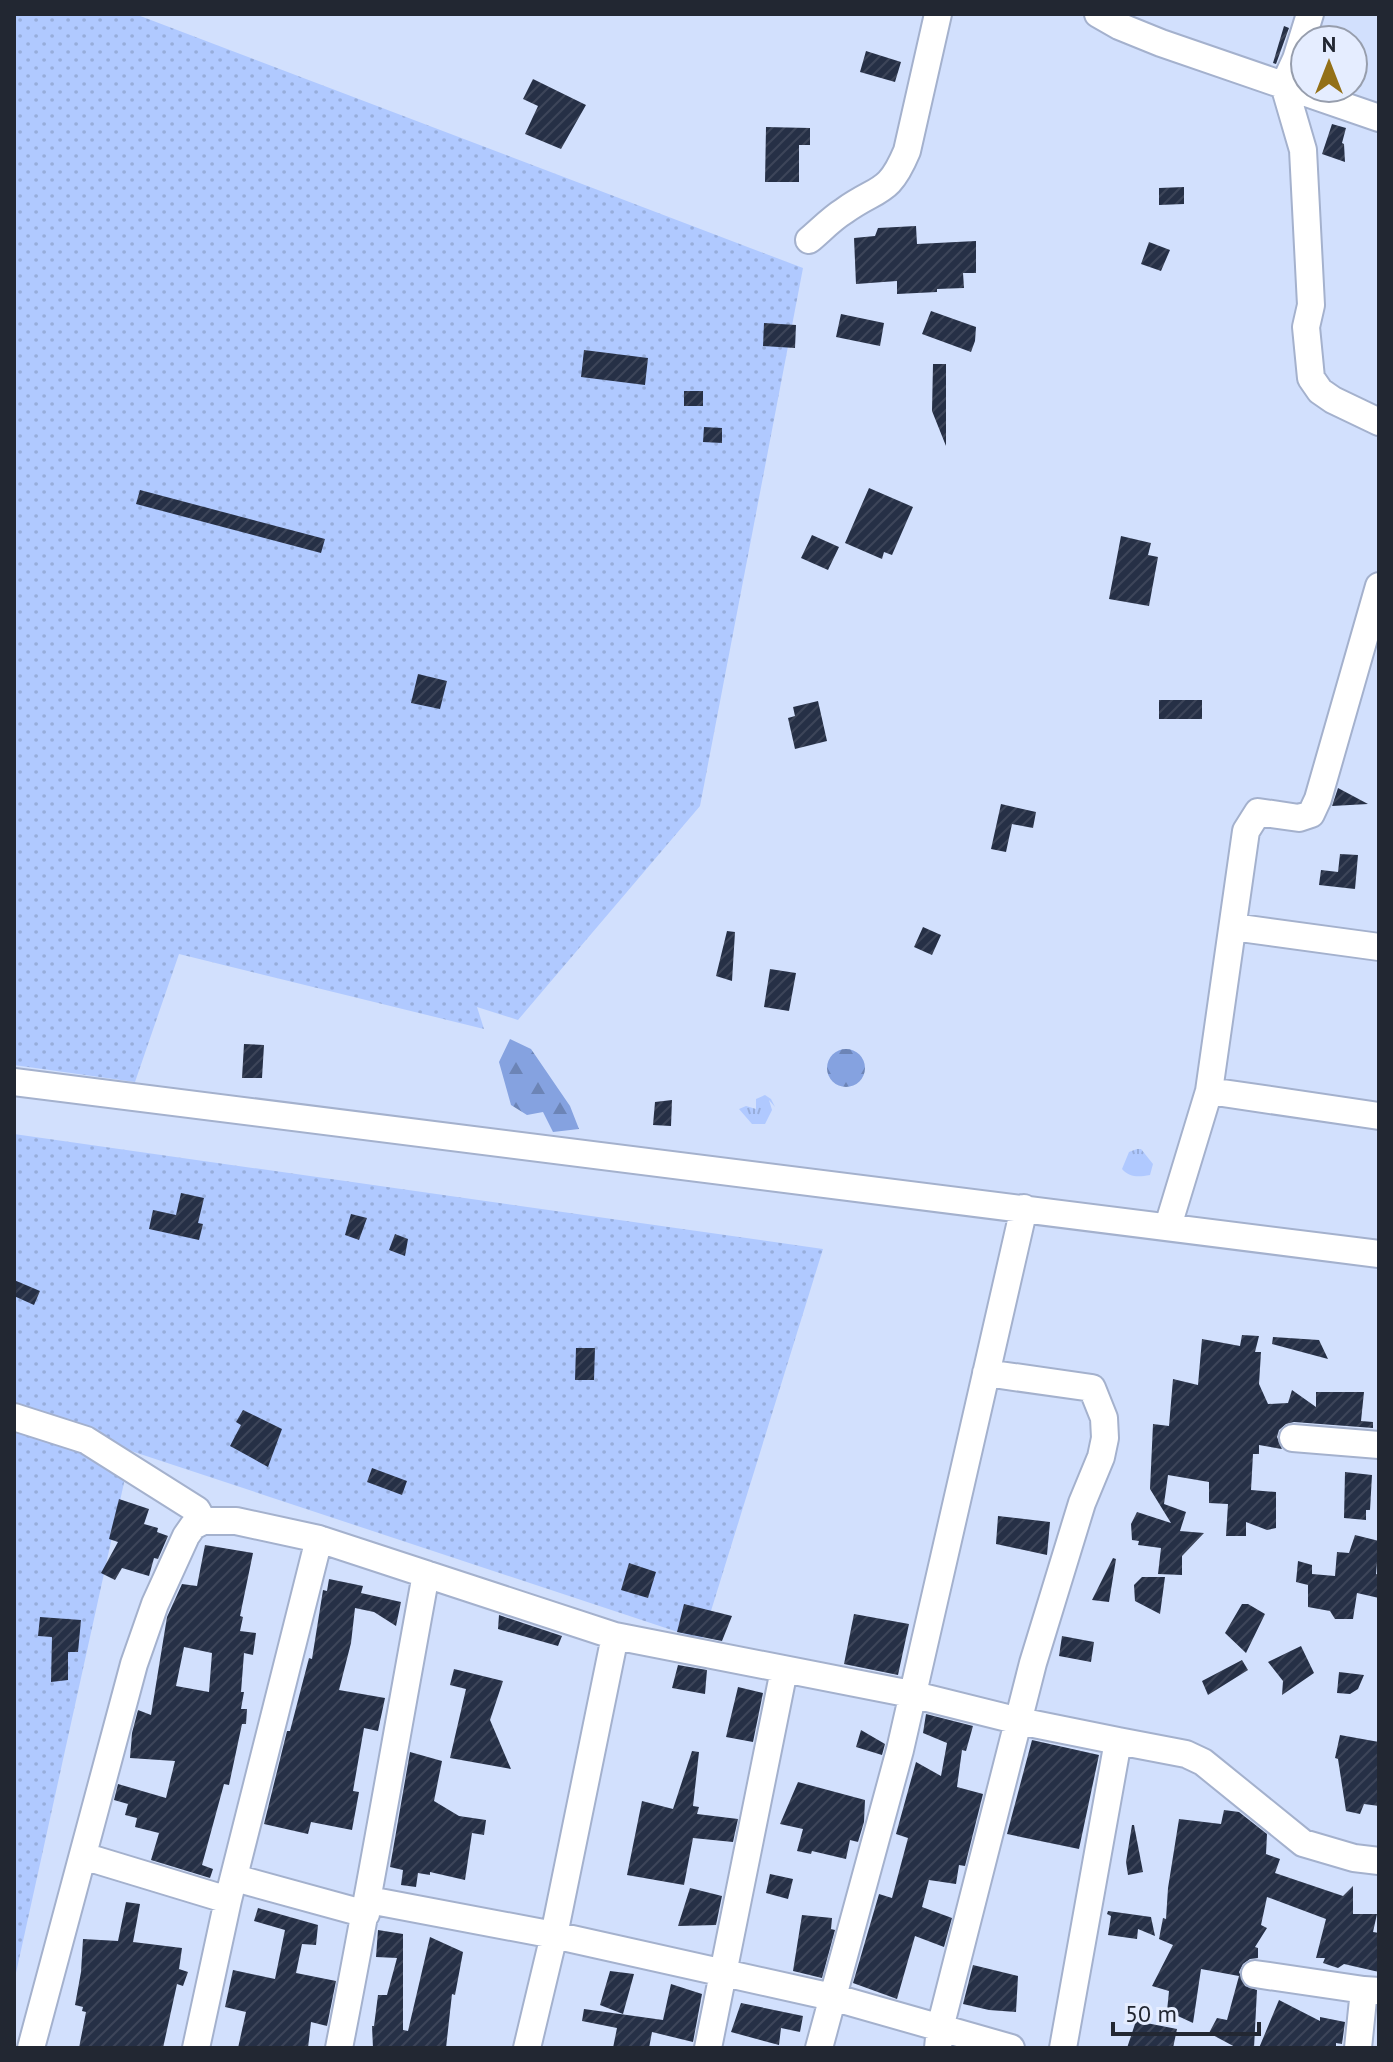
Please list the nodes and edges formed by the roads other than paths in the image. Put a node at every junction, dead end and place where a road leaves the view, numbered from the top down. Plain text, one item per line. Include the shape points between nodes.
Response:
1 (938, 14) edge
2 (1098, 14) edge
3 (1310, 14) edge
4 (1284, 85) junction
5 (1379, 118) edge
6 (809, 240) dead end
7 (1379, 422) edge
8 (1379, 586) edge
9 (1233, 927) junction
10 (1379, 947) edge
11 (14, 1082) edge
12 (1209, 1091) junction
13 (1379, 1116) edge
14 (1024, 1208) junction
15 (1168, 1226) junction
16 (1379, 1254) edge
17 (986, 1373) junction
18 (14, 1417) edge
19 (1293, 1438) dead end
20 (1379, 1445) edge
21 (203, 1521) junction
22 (319, 1539) junction
23 (426, 1574) junction
24 (615, 1636) junction
25 (784, 1670) junction
26 (911, 1694) junction
27 (1019, 1721) junction
28 (1118, 1741) junction
29 (83, 1856) junction
30 (1379, 1861) edge
31 (231, 1889) junction
32 (367, 1907) junction
33 (554, 1935) junction
34 (723, 1973) junction
35 (1255, 1974) dead end
36 (1371, 1990) edge
37 (832, 1997) junction
38 (939, 2038) edge
39 (31, 2048) edge
40 (196, 2048) edge
41 (339, 2048) edge
42 (527, 2048) edge
43 (708, 2048) edge
44 (819, 2048) edge
45 (1011, 2048) edge
46 (1063, 2048) edge
47 (1358, 2048) edge

1 - 6 street via 898,172 888,186 844,211
2 - 4 street via 1161,43
3 - 4 street
4 - 5 street
4 - 7 street via 1303,150 1311,378 1333,400
8 - 9 street via 1318,799 1311,814 1299,818 1258,812 1246,831
9 - 10 street
9 - 12 street
11 - 14 street
12 - 13 street
12 - 15 street
14 - 15 street
14 - 17 street
15 - 16 street
17 - 26 street
17 - 27 street via 1092,1388 1104,1418 1101,1457
18 - 21 street via 86,1440 197,1510
19 - 20 street
21 - 22 street via 236,1521
21 - 29 street via 186,1536 155,1604
22 - 23 street
22 - 31 street
23 - 24 street
23 - 32 street
24 - 25 street
24 - 33 street
25 - 26 street
25 - 34 street
26 - 27 street
26 - 37 street via 882,1822
27 - 28 street
27 - 38 street
28 - 30 street via 1186,1754 1303,1843
28 - 46 street
29 - 31 street
29 - 39 street
31 - 32 street
31 - 40 street
32 - 33 street
32 - 41 street
33 - 34 street
33 - 42 street
34 - 37 street
34 - 43 street
35 - 36 street
36 - 47 street
37 - 38 street
37 - 44 street
38 - 45 street

